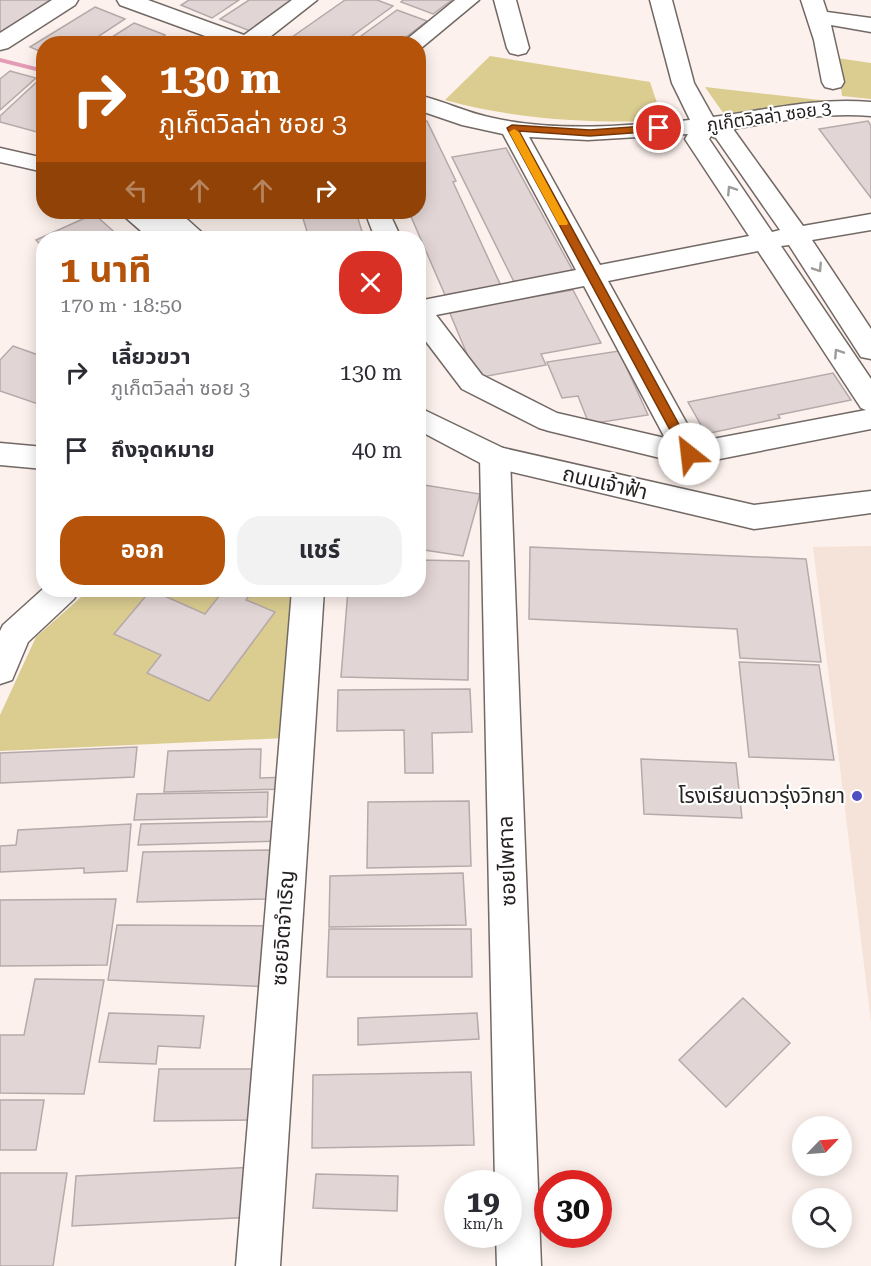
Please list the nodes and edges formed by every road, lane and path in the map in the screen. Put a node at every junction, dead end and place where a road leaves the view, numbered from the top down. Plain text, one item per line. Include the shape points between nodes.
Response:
1 (67, 0) edge
2 (306, 0) edge
3 (468, 0) edge
4 (505, 0) edge
5 (662, 0) edge
6 (143, 2) edge
7 (816, 8) edge
8 (871, 25) edge
9 (207, 29) junction
10 (197, 36) edge
11 (228, 36) edge
12 (257, 36) edge
13 (422, 36) edge
14 (0, 43) edge
15 (518, 48) dead end
16 (833, 82) dead end
17 (426, 105) edge
18 (871, 110) edge
19 (705, 125) junction
20 (512, 128) junction
21 (0, 141) edge
22 (36, 148) edge
23 (0, 155) edge
24 (36, 163) edge
25 (142, 219) edge
26 (172, 219) edge
27 (871, 222) edge
28 (156, 231) edge
29 (187, 231) edge
30 (796, 235) junction
31 (764, 240) junction
32 (592, 277) junction
33 (426, 308) edge
34 (426, 321) edge
35 (871, 350) edge
36 (871, 400) edge
37 (871, 419) edge
38 (426, 421) edge
39 (0, 454) edge
40 (689, 454) junction
41 (36, 457) edge
42 (495, 457) junction
43 (871, 502) edge
44 (55, 597) edge
45 (307, 597) edge
46 (0, 670) edge
47 (258, 1266) edge
48 (519, 1266) edge

1 - 14 street
2 - 12 street
3 - 13 street
4 - 15 street
5 - 19 street via 683,83
6 - 9 street
7 - 8 street
7 - 16 street
9 - 10 street
9 - 11 street
17 - 20 street, ภูเก็ตวิลล่า ซอย 3 via 471,121
18 - 19 street, ภูเก็ตวิลล่า ซอย 3 via 846,105
19 - 20 street, ภูเก็ตวิลล่า ซอย 3 via 590,133
19 - 30 street via 724,133
31 -> 19 street via 697,139
20 - 32 street
21 - 22 street
23 - 24 street
25 - 28 street
26 - 29 street
27 - 30 street
30 - 31 street
30 -> 35 street
31 - 32 street
36 -> 31 street
32 - 33 street
32 - 40 street
34 - 40 street via 472,382 549,421
37 - 40 street
38 - 42 street, ถนนเจ้าฟ้า
39 - 41 street
42 - 43 street, ถนนเจ้าฟ้า via 754,517
42 - 48 street, ซอยไพศาล
44 - 46 street via 15,634
45 - 47 street, ซอยจิตจำเริญ

